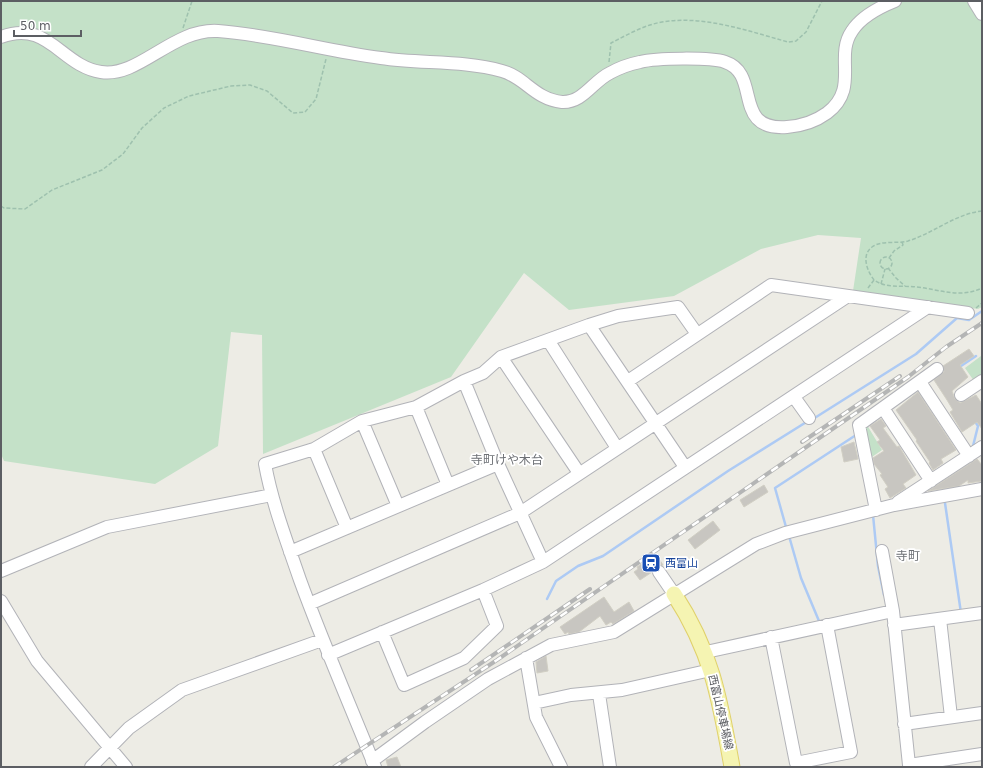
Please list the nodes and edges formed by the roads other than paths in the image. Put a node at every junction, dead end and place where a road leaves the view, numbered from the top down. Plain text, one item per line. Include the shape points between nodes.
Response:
1 (895, 1) edge
2 (974, 1) edge
3 (982, 14) edge
4 (1, 37) edge
5 (848, 296) junction
6 (928, 307) junction
7 (968, 313) dead end
8 (589, 325) junction
9 (697, 334) junction
10 (548, 340) junction
11 (501, 357) junction
12 (937, 369) dead end
13 (464, 381) junction
14 (628, 381) junction
15 (982, 381) edge
16 (920, 382) junction
17 (961, 395) dead end
18 (794, 397) junction
19 (416, 407) junction
20 (883, 408) junction
21 (809, 418) dead end
22 (362, 421) junction
23 (655, 423) junction
24 (982, 447) edge
25 (617, 448) junction
26 (314, 449) junction
27 (969, 456) junction
28 (498, 464) junction
29 (685, 467) junction
30 (579, 473) junction
31 (931, 481) junction
32 (448, 485) junction
33 (982, 489) edge
34 (272, 495) junction
35 (894, 505) junction
36 (398, 506) junction
37 (876, 510) junction
38 (520, 512) junction
39 (347, 528) junction
40 (882, 551) dead end
41 (290, 552) junction
42 (543, 562) junction
43 (1, 571) edge
44 (659, 572) dead end
45 (483, 590) junction
46 (674, 594) junction
47 (1, 601) edge
48 (309, 604) junction
49 (893, 611) junction
50 (982, 613) edge
51 (940, 619) junction
52 (828, 625) junction
53 (894, 625) junction
54 (382, 632) junction
55 (771, 637) junction
56 (322, 640) junction
57 (706, 652) junction
58 (328, 655) junction
59 (526, 658) junction
60 (711, 670) junction
61 (599, 694) junction
62 (534, 703) junction
63 (982, 713) edge
64 (951, 717) junction
65 (904, 724) junction
66 (110, 747) junction
67 (982, 754) edge
68 (982, 761) edge
69 (374, 764) edge
70 (91, 767) edge
71 (126, 767) edge
72 (561, 767) edge
73 (610, 767) edge
74 (732, 767) edge
75 (945, 767) edge

1 - 4 street via 858,23 850,33 842,97 838,104 823,116 808,123 787,127 759,122 752,114 745,82 727,62 641,61 608,74 579,99 559,102 541,97 504,71 460,64 381,58 217,31 201,31 179,39 118,72 102,72 80,65 50,42 34,34 13,32
2 - 3 street
5 - 6 street
5 - 9 street via 771,285
5 - 23 street
6 - 7 street
6 - 18 street
8 - 9 street via 618,316 678,307
8 - 10 street
8 - 14 street
9 - 14 street
10 - 11 street
10 - 25 street
11 - 13 street via 483,373
11 - 30 street
12 - 16 street
13 - 19 street
13 - 28 street
14 - 23 street
15 - 17 street
16 - 20 street
16 - 27 street
18 - 21 street
18 - 29 street
19 - 22 street
19 - 32 street
20 - 31 street
20 - 37 street via 859,425
22 - 26 street
22 - 36 street
23 - 25 street
23 - 29 street
24 - 27 street
25 - 30 street
26 - 34 street via 265,464
26 - 39 street
27 - 31 street
28 - 32 street
28 - 38 street
29 - 42 street
30 - 38 street
31 - 35 street
32 - 36 street
33 - 35 street
34 - 41 street
34 - 43 street via 107,527
35 - 37 street
36 - 39 street
37 - 46 street via 785,533 756,544
38 - 42 street
38 - 48 street
39 - 41 street
40 - 49 street
41 - 48 street
42 - 45 street
44 - 46 street
45 - 54 street
45 - 54 street via 497,626 464,658 404,685
46 - 57 main road, 西富山停車場線 via 691,620
46 - 59 street via 614,632 551,645
47 - 66 street via 37,661
48 - 56 street
49 - 52 street
49 - 53 street
50 - 51 street
51 - 53 street
51 - 64 street
52 - 55 street
52 - 55 street via 851,752 796,763
53 - 65 street
54 - 58 street
55 - 57 street
56 - 58 street
56 - 66 street via 182,690 129,728
57 - 60 main road, 西富山停車場線
58 - 69 street
59 - 62 street
59 - 69 street via 488,679 425,722
60 - 61 street
60 - 74 main road, 西富山停車場線 via 720,698
61 - 62 street
61 - 73 street
62 - 72 street via 536,717
63 - 64 street
64 - 65 street
65 - 67 street via 908,765
66 - 70 street
66 - 71 street
68 - 75 street

